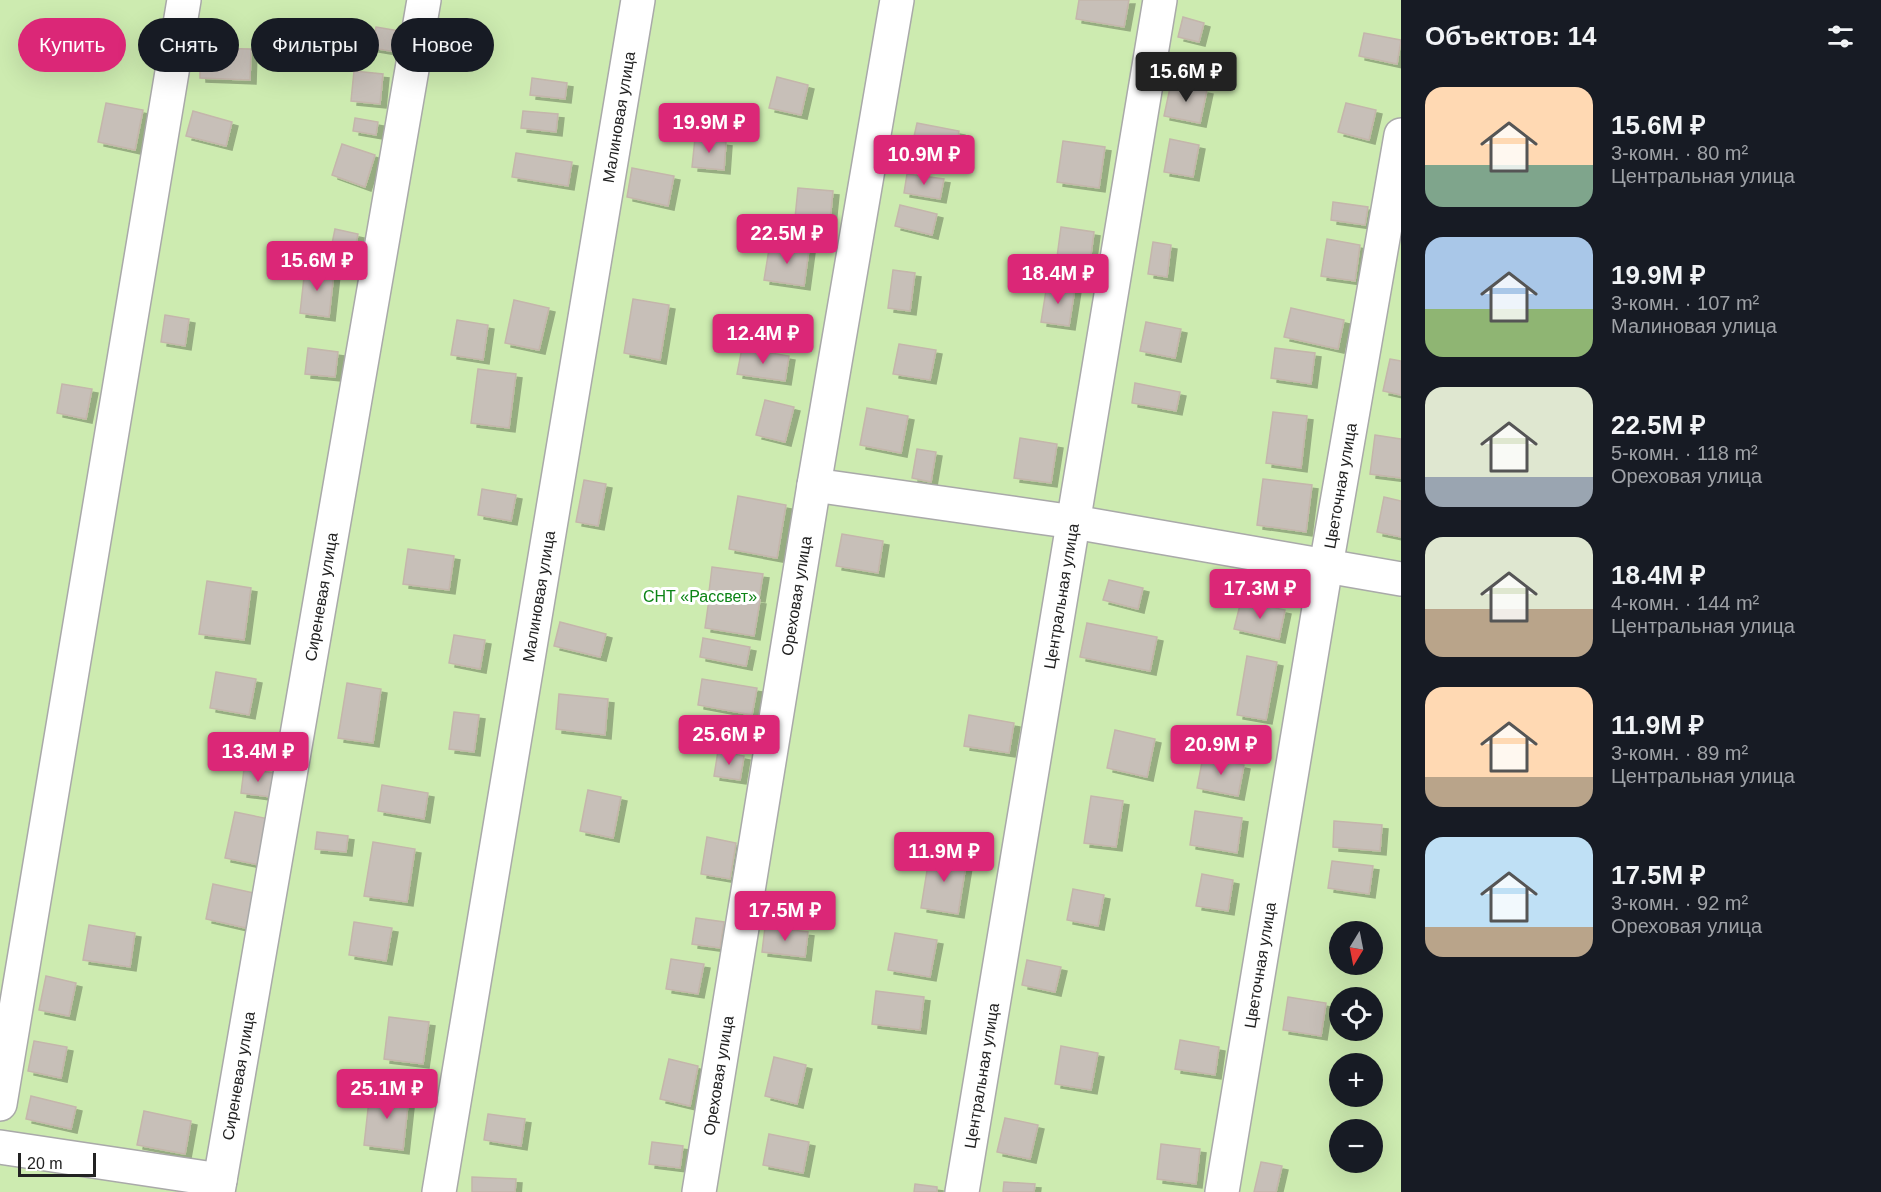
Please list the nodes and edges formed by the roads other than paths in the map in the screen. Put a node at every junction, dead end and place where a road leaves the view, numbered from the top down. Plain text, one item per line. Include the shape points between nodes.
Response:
1 (184, 0) edge
2 (424, 0) edge
3 (638, 0) edge
4 (897, 0) edge
5 (1160, 0) edge
6 (1401, 135) edge
7 (814, 485) junction
8 (1074, 522) junction
9 (1326, 566) junction
10 (1401, 579) edge
11 (0, 1104) edge
12 (0, 1147) edge
13 (219, 1186) edge
14 (439, 1192) edge
15 (699, 1192) edge
16 (962, 1192) edge
17 (1222, 1192) edge

1 - 11 street
2 - 13 street, Сиреневая улица
3 - 14 street, Малиновая улица
4 - 7 street, Ореховая улица
5 - 8 street, Центральная улица
6 - 9 street, Цветочная улица
7 - 8 street
7 - 15 street, Ореховая улица
8 - 9 street
8 - 16 street, Центральная улица
9 - 10 street
9 - 17 street, Цветочная улица
12 - 13 street

